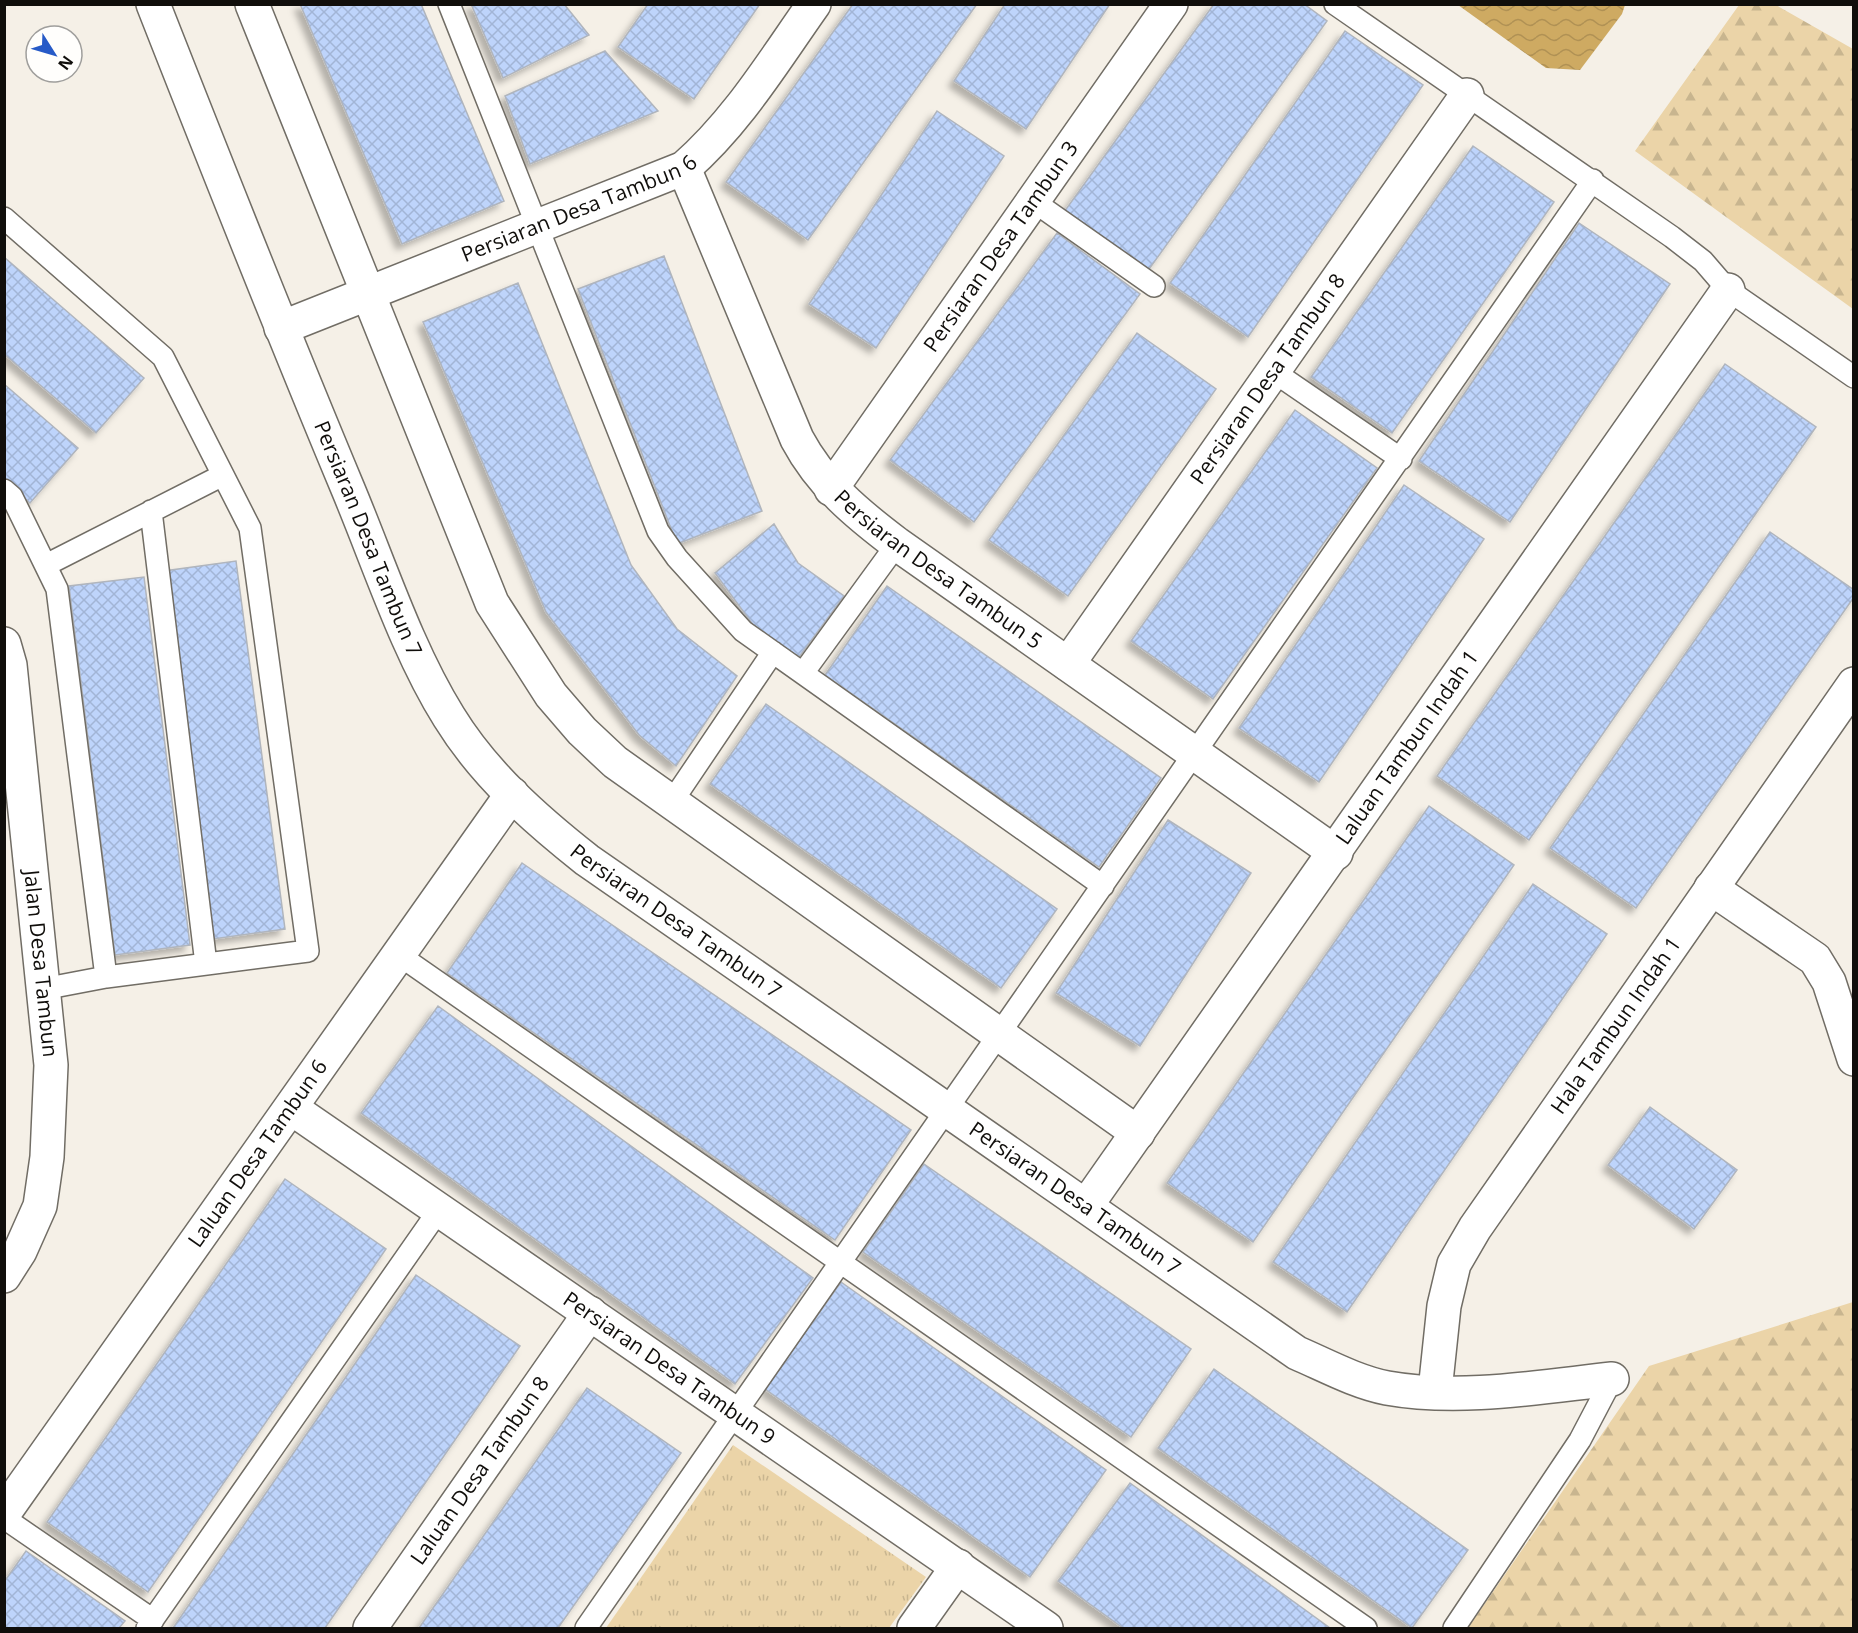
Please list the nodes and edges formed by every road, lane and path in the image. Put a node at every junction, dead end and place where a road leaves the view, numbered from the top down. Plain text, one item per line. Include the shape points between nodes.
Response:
1 (153, 4) edge
2 (252, 4) edge
3 (449, 4) edge
4 (813, 4) edge
5 (1171, 4) edge
6 (1335, 4) edge
7 (1467, 95) junction
8 (684, 168) junction
9 (1593, 180) junction
10 (1033, 201) junction
11 (4, 219) edge
12 (539, 227) junction
13 (1154, 286) dead end
14 (1728, 290) junction
15 (368, 293) junction
16 (280, 328) junction
17 (1274, 372) junction
18 (1854, 377) edge
19 (1401, 459) junction
20 (223, 475) junction
21 (831, 489) junction
22 (4, 490) edge
23 (151, 511) junction
24 (897, 544) junction
25 (46, 565) junction
26 (4, 644) edge
27 (773, 652) junction
28 (1068, 664) junction
29 (803, 673) junction
30 (1854, 684) edge
31 (1196, 755) junction
32 (512, 794) junction
33 (671, 803) junction
34 (1336, 853) junction
35 (1103, 886) junction
36 (1711, 888) junction
37 (399, 955) junction
38 (206, 964) junction
39 (106, 977) junction
40 (43, 989) junction
41 (999, 1035) junction
42 (1854, 1059) edge
43 (291, 1108) junction
44 (947, 1109) junction
45 (1138, 1133) junction
46 (1086, 1206) junction
47 (439, 1210) junction
48 (841, 1261) junction
49 (4, 1276) edge
50 (590, 1313) junction
51 (1612, 1379) joint
52 (1435, 1391) junction
53 (734, 1413) junction
54 (4, 1513) edge
55 (4, 1518) edge
56 (958, 1566) junction
57 (150, 1624) edge
58 (370, 1629) edge
59 (586, 1629) edge
60 (914, 1629) edge
61 (1046, 1629) edge
62 (1366, 1629) edge
63 (1454, 1629) edge

1 - 16 street, Persiaran Desa Tambun 7
2 - 15 street
3 - 12 lane
4 - 8 street, Persiaran Desa Tambun 6 via 737,114 713,143
5 - 10 street, Persiaran Desa Tambun 3
6 - 7 lane
7 - 9 lane
7 - 17 street, Persiaran Desa Tambun 8
8 - 12 street, Persiaran Desa Tambun 6
8 - 21 street, Persiaran Desa Tambun 5 via 797,439 811,466
9 - 14 lane via 1703,261
9 - 19 lane
10 - 13 lane
10 - 21 street, Persiaran Desa Tambun 3
11 - 20 lane via 163,357
12 - 15 street, Persiaran Desa Tambun 6
12 - 27 lane via 658,531 721,610
14 - 18 lane
14 - 34 street, Laluan Tambun Indah 1
15 - 16 street, Persiaran Desa Tambun 6
15 - 33 street via 498,611 551,695 582,731 615,762
16 - 32 street, Persiaran Desa Tambun 7 via 419,659 448,716 477,757
17 - 19 lane
17 - 28 street, Persiaran Desa Tambun 8
19 - 31 lane
20 - 23 lane
20 - 38 lane via 250,528 308,951
21 - 24 street, Persiaran Desa Tambun 5
22 - 25 lane via 12,497
23 - 25 lane
23 - 38 lane
24 - 28 street, Persiaran Desa Tambun 5
24 - 29 lane
25 - 39 lane via 57,589
26 - 40 street, Jalan Desa Tambun via 10,665
27 - 29 lane
27 - 33 lane
28 - 31 street, Persiaran Desa Tambun 5
29 - 35 lane
30 - 36 street, Hala Tambun Indah 1
31 - 34 street, Persiaran Desa Tambun 5
31 - 35 lane
32 - 37 street, Laluan Desa Tambun 6
32 - 44 street, Persiaran Desa Tambun 7 via 587,860
33 - 41 street
34 - 45 street, Laluan Tambun Indah 1
35 - 41 lane
36 - 42 street via 1815,959 1829,982
36 - 52 street, Hala Tambun Indah 1 via 1454,1264 1444,1306
37 - 43 street, Laluan Desa Tambun 6
37 - 48 lane
38 - 39 lane
39 - 40 lane
40 - 49 street, Jalan Desa Tambun via 51,1065 47,1157 40,1206
41 - 44 lane
41 - 45 street
43 - 47 street, Persiaran Desa Tambun 9
43 - 54 street, Laluan Desa Tambun 6
44 - 46 street, Persiaran Desa Tambun 7
44 - 48 lane
45 - 46 street, Laluan Tambun Indah 1
46 - 52 street, Persiaran Desa Tambun 7 via 1297,1353 1386,1388
47 - 50 street, Persiaran Desa Tambun 9
47 - 57 lane
48 - 53 lane
48 - 62 lane
50 - 53 street, Persiaran Desa Tambun 9
50 - 58 street, Laluan Desa Tambun 8
51 - 52 street, Persiaran Desa Tambun 7 via 1485,1392
51 - 63 lane via 1580,1440
53 - 56 street, Persiaran Desa Tambun 9
53 - 59 lane
55 - 57 lane
56 - 60 street
56 - 61 street, Persiaran Desa Tambun 9

